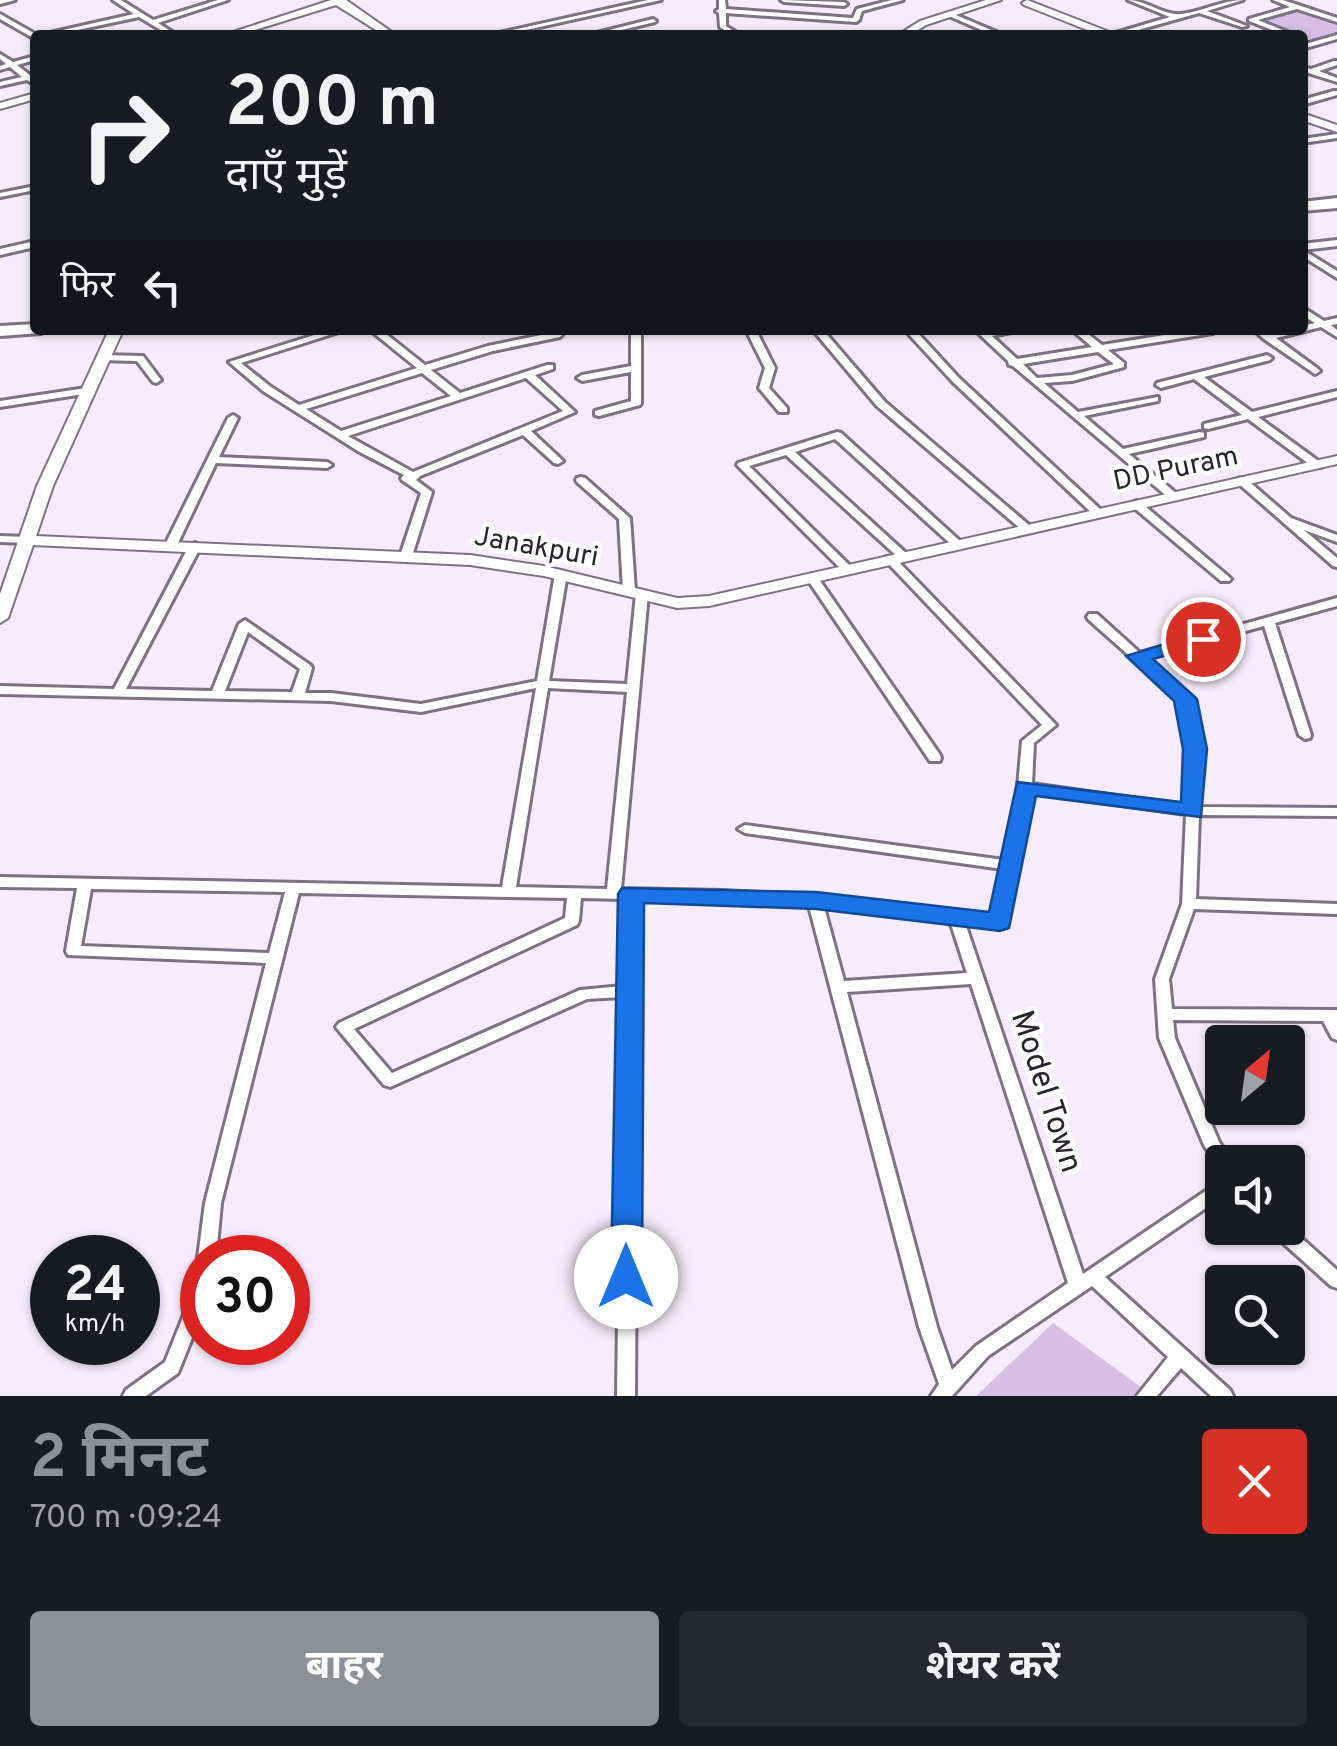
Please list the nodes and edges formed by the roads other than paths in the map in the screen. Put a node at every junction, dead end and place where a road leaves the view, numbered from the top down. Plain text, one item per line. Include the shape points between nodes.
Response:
1 (12, 0) edge
2 (116, 0) edge
3 (225, 0) edge
4 (338, 0) edge
5 (625, 0) edge
6 (658, 0) edge
7 (722, 0) edge
8 (784, 0) edge
9 (900, 0) edge
10 (1132, 0) edge
11 (1199, 0) edge
12 (1240, 0) edge
13 (1276, 0) edge
14 (798, 1) edge
15 (811, 1) edge
16 (0, 2) edge
17 (840, 2) edge
18 (1011, 2) edge
19 (642, 3) junction
20 (1217, 6) junction
21 (1297, 7) junction
22 (859, 10) junction
23 (1200, 11) junction
24 (719, 12) junction
25 (141, 14) junction
26 (951, 15) junction
27 (0, 16) edge
28 (791, 16) junction
29 (1177, 17) junction
30 (1337, 20) edge
31 (653, 21) dead end
32 (152, 22) junction
33 (92, 25) junction
34 (1244, 26) dead end
35 (68, 30) edge
36 (99, 30) edge
37 (166, 30) edge
38 (245, 30) edge
39 (383, 30) edge
40 (517, 30) edge
41 (630, 30) edge
42 (728, 30) edge
43 (912, 30) edge
44 (983, 30) edge
45 (1081, 30) edge
46 (1095, 30) edge
47 (1129, 30) edge
48 (1278, 30) edge
49 (30, 34) edge
50 (1337, 37) edge
51 (1308, 41) edge
52 (1315, 43) junction
53 (1308, 45) edge
54 (0, 56) edge
55 (30, 59) edge
56 (10, 64) junction
57 (1337, 64) edge
58 (0, 68) edge
59 (1308, 69) edge
60 (1308, 69) edge
61 (30, 80) edge
62 (1337, 80) edge
63 (30, 81) edge
64 (0, 84) edge
65 (1337, 93) edge
66 (30, 97) edge
67 (0, 106) edge
68 (1308, 106) edge
69 (1308, 112) edge
70 (1337, 129) edge
71 (1308, 139) edge
72 (30, 189) edge
73 (0, 195) edge
74 (1337, 200) edge
75 (1308, 203) edge
76 (1337, 243) edge
77 (30, 245) edge
78 (1308, 248) edge
79 (0, 252) edge
80 (1308, 253) edge
81 (1337, 275) edge
82 (1308, 314) edge
83 (1337, 321) edge
84 (1323, 324) junction
85 (1308, 327) edge
86 (30, 329) edge
87 (0, 332) edge
88 (1337, 334) edge
89 (113, 335) edge
90 (323, 335) edge
91 (381, 335) edge
92 (557, 335) edge
93 (636, 335) edge
94 (754, 335) edge
95 (822, 335) edge
96 (915, 335) edge
97 (985, 335) edge
98 (1082, 335) edge
99 (1184, 335) edge
100 (1266, 335) edge
101 (1098, 350) junction
102 (101, 358) junction
103 (1267, 358) dead end
104 (1012, 364) junction
105 (550, 367) dead end
106 (422, 368) junction
107 (636, 368) junction
108 (1315, 371) dead end
109 (528, 374) junction
110 (1196, 376) junction
111 (582, 378) dead end
112 (156, 380) dead end
113 (1035, 381) junction
114 (1161, 385) dead end
115 (86, 391) junction
116 (1337, 394) edge
117 (458, 397) junction
118 (1154, 399) dead end
119 (0, 404) edge
120 (298, 408) junction
121 (784, 410) dead end
122 (599, 414) dead end
123 (1076, 415) junction
124 (1249, 415) junction
125 (232, 418) dead end
126 (524, 430) junction
127 (340, 435) junction
128 (789, 452) junction
129 (1121, 453) junction
130 (212, 460) junction
131 (558, 460) dead end
132 (1337, 460) edge
133 (327, 465) dead end
134 (1317, 465) junction
135 (415, 479) junction
136 (581, 480) dead end
137 (1242, 481) junction
138 (1173, 496) junction
139 (1136, 504) junction
140 (1098, 513) junction
141 (1281, 516) junction
142 (1026, 528) junction
143 (0, 539) edge
144 (1337, 539) edge
145 (27, 540) junction
146 (957, 544) junction
147 (171, 545) junction
148 (195, 546) junction
149 (406, 556) junction
150 (896, 557) junction
151 (1337, 564) edge
152 (846, 568) junction
153 (560, 574) junction
154 (812, 577) junction
155 (1224, 578) dead end
156 (635, 592) junction
157 (1337, 602) edge
158 (1093, 616) dead end
159 (0, 618) edge
160 (1268, 621) junction
161 (1138, 656) junction
162 (539, 684) junction
163 (632, 688) junction
164 (0, 690) edge
165 (118, 693) junction
166 (217, 695) junction
167 (297, 696) junction
168 (1305, 736) dead end
169 (936, 758) dead end
170 (1026, 787) junction
171 (1192, 812) junction
172 (1337, 812) edge
173 (745, 830) dead end
174 (1011, 866) junction
175 (0, 882) edge
176 (85, 883) junction
177 (292, 888) junction
178 (508, 892) junction
179 (574, 893) junction
180 (622, 894) junction
181 (816, 900) junction
182 (1189, 904) junction
183 (1337, 909) edge
184 (956, 917) junction
185 (274, 958) junction
186 (976, 978) junction
187 (837, 987) junction
188 (629, 991) junction
189 (1165, 1014) junction
190 (1333, 1016) edge
191 (1337, 1034) edge
192 (1212, 1145) edge
193 (1205, 1200) edge
194 (210, 1235) edge
195 (1297, 1245) edge
196 (1085, 1281) junction
197 (1337, 1281) edge
198 (180, 1347) edge
199 (1180, 1356) junction
200 (944, 1391) edge
201 (132, 1396) edge
202 (626, 1396) edge
203 (1146, 1396) edge
204 (1224, 1396) edge

1 - 16 street
2 - 25 street
3 - 32 street
4 - 38 street
4 - 39 street
5 - 19 street
6 - 19 street
7 - 24 street
8 - 14 street
9 - 22 street
10 - 29 street
11 - 20 street
12 - 20 street
13 - 21 street
14 - 15 street
14 - 28 street
15 - 17 street
17 - 22 street
18 - 26 street
18 - 45 street
18 - 46 street
19 - 40 street
20 - 23 street
21 - 30 street
21 - 48 street via 1251,20
22 - 28 street via 856,20
23 - 29 street
23 - 34 street
24 - 28 street
24 - 42 street
25 - 32 street
25 - 33 street
26 - 43 street
26 - 44 street
27 - 49 street
29 - 47 street
31 - 41 street
32 - 37 street
33 - 35 street
33 - 36 street
50 - 52 street
51 - 52 street
52 - 53 street
54 - 56 street
55 - 56 street
56 - 58 street
56 - 61 street
57 - 59 street
60 - 62 street
63 - 64 street
65 - 68 street
66 - 67 street
69 - 70 street
70 - 71 street
72 - 73 street
74 - 75 highway
76 - 78 street
77 - 79 street
80 - 81 street
82 - 84 street
83 - 84 street
84 - 85 street
84 - 88 street
86 - 87 highway
89 - 102 street
90 - 120 street via 234,362
91 - 106 street
92 - 106 street
93 - 107 street
94 - 121 street via 770,368 764,388
95 - 142 street via 881,404
96 - 140 street
97 - 104 street
98 - 101 street
99 - 101 street
100 - 108 street
101 - 104 street
101 - 113 street via 1122,366
102 - 112 street via 140,358
102 - 115 street
103 - 110 street
104 - 113 street
105 - 109 street
106 - 117 street
106 - 120 street
107 - 111 street
107 - 122 street via 636,403
109 - 117 street
109 - 126 street via 570,412
110 - 114 street
110 - 124 street
113 - 123 street
115 - 119 street
115 - 145 street
116 - 124 street
117 - 127 street
118 - 123 street
120 - 127 street
123 - 129 street
124 - 129 street
124 - 134 street
125 - 130 street
126 - 131 street
126 - 135 street
127 - 135 street
128 - 146 street via 837,435
128 - 150 street
128 - 152 street via 742,466
129 - 138 street
130 - 133 street
130 - 147 street
132 - 134 street, DD Puram
134 - 137 street, DD Puram
135 - 149 street via 427,492
136 - 156 street via 624,518
137 - 138 street, DD Puram
137 - 141 street
138 - 139 street, DD Puram
139 - 140 street, DD Puram
139 - 155 street
140 - 142 street, DD Puram
141 - 144 street
141 - 151 street
142 - 146 street, Janakpuri
143 - 145 street
145 - 147 street, Janakpuri
145 - 159 street
146 - 150 street, Janakpuri
147 - 148 street, Janakpuri
148 - 149 street, Janakpuri
148 - 165 street
149 - 153 street, Janakpuri
150 - 152 street, Janakpuri
150 - 170 street via 1050,725 1028,741
152 - 154 street, Janakpuri
153 - 156 street, Janakpuri
153 - 162 street
154 - 156 street, Janakpuri via 709,602 677,603
154 - 169 street
156 - 163 street
157 - 160 street
158 - 161 street
160 - 161 street
160 - 168 street
161 - 171 street via 1185,699 1195,749
162 - 163 street
162 - 167 street via 421,708
162 - 178 street
163 - 180 street
164 - 165 street
165 - 166 street
166 - 167 street
166 - 167 street via 244,624 306,668
170 - 171 street
170 - 174 street
171 - 172 street
171 - 182 street
173 - 174 street
174 - 184 street via 1000,922
175 - 176 street
176 - 177 street
176 - 185 street via 73,951
177 - 178 street
177 - 185 street
178 - 179 street
179 - 180 street
179 - 188 street via 572,922 344,1027 390,1081 585,994
180 - 181 street
180 - 188 street
181 - 184 street
181 - 187 street
182 - 183 street
182 - 189 street via 1162,979
184 - 186 street, Model Town
185 - 194 street
186 - 187 street
186 - 196 street, Model Town
187 - 200 street
188 - 202 street
189 - 190 street
189 - 192 street via 1168,1038
190 - 191 street
193 - 196 street
195 - 197 street
196 - 199 street
196 - 200 street via 982,1351
198 - 201 street via 172,1367
199 - 203 street
199 - 204 street

